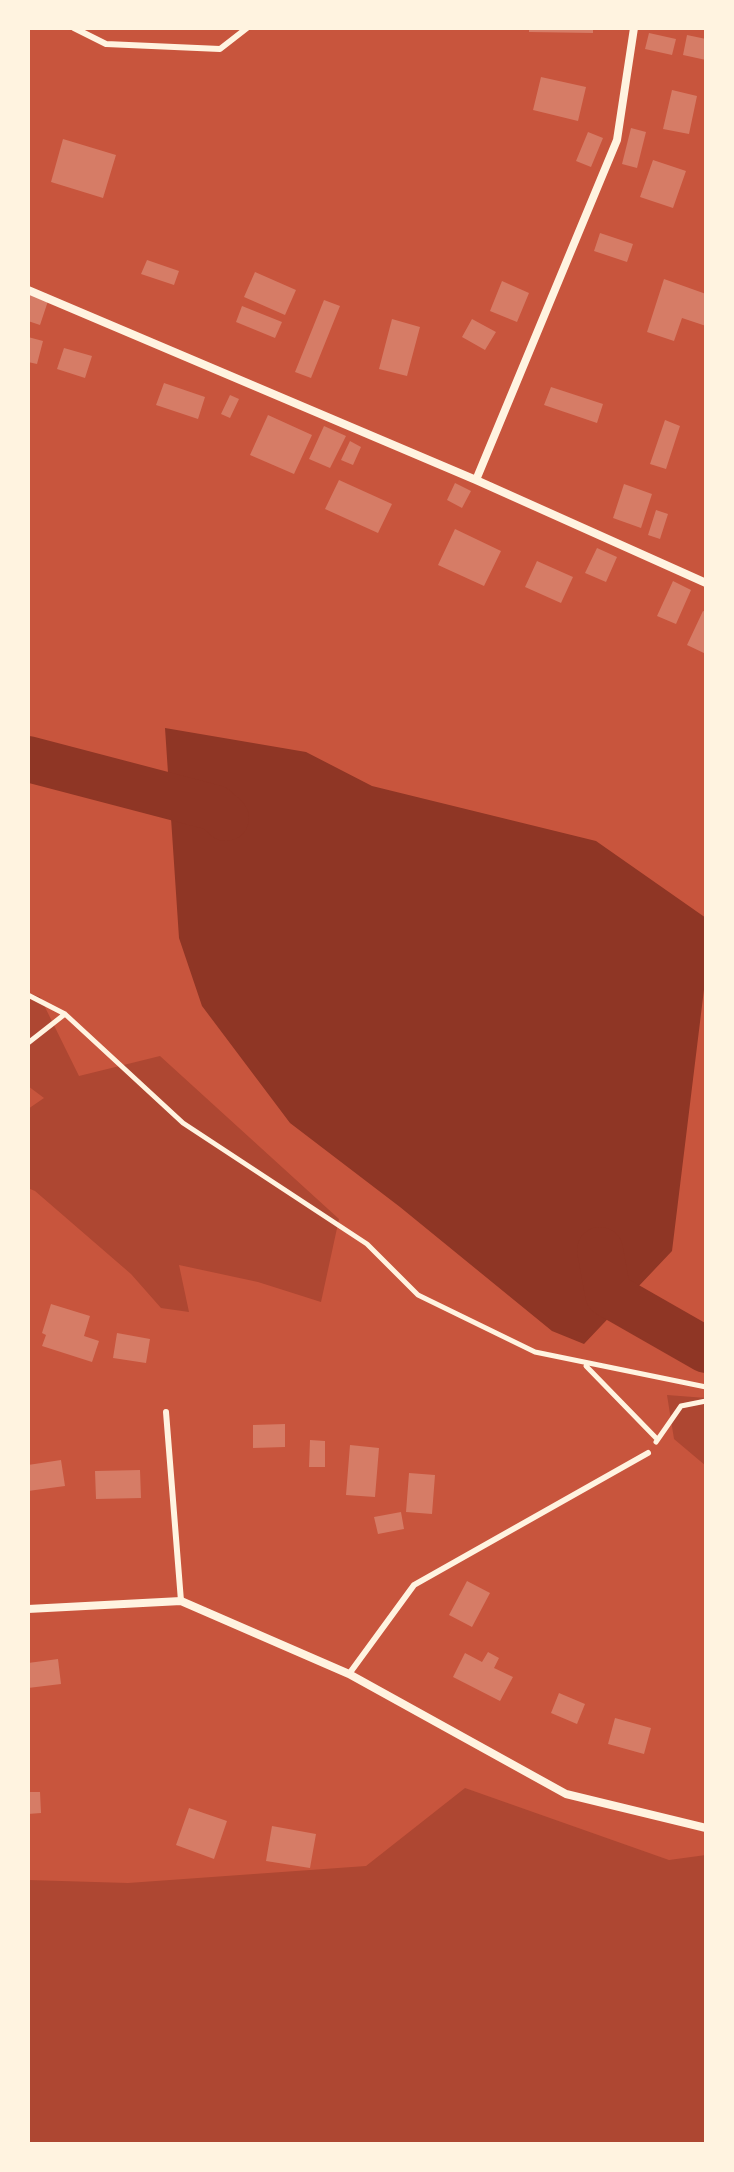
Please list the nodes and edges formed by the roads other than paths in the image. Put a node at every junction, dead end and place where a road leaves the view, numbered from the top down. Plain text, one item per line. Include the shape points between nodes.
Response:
1 (74, 28) edge
2 (247, 28) edge
3 (634, 28) edge
4 (28, 290) edge
5 (476, 480) junction
6 (706, 583) edge
7 (166, 1412) dead end
8 (648, 1453) road end
9 (181, 1601) junction
10 (28, 1609) edge
11 (349, 1674) junction
12 (706, 1828) edge

1 - 2 lane via 106,44 220,49
3 - 5 street via 617,140
4 - 5 street
5 - 6 street
7 - 9 lane
8 - 11 lane via 414,1585
9 - 10 street
9 - 11 street
11 - 12 street via 566,1794

